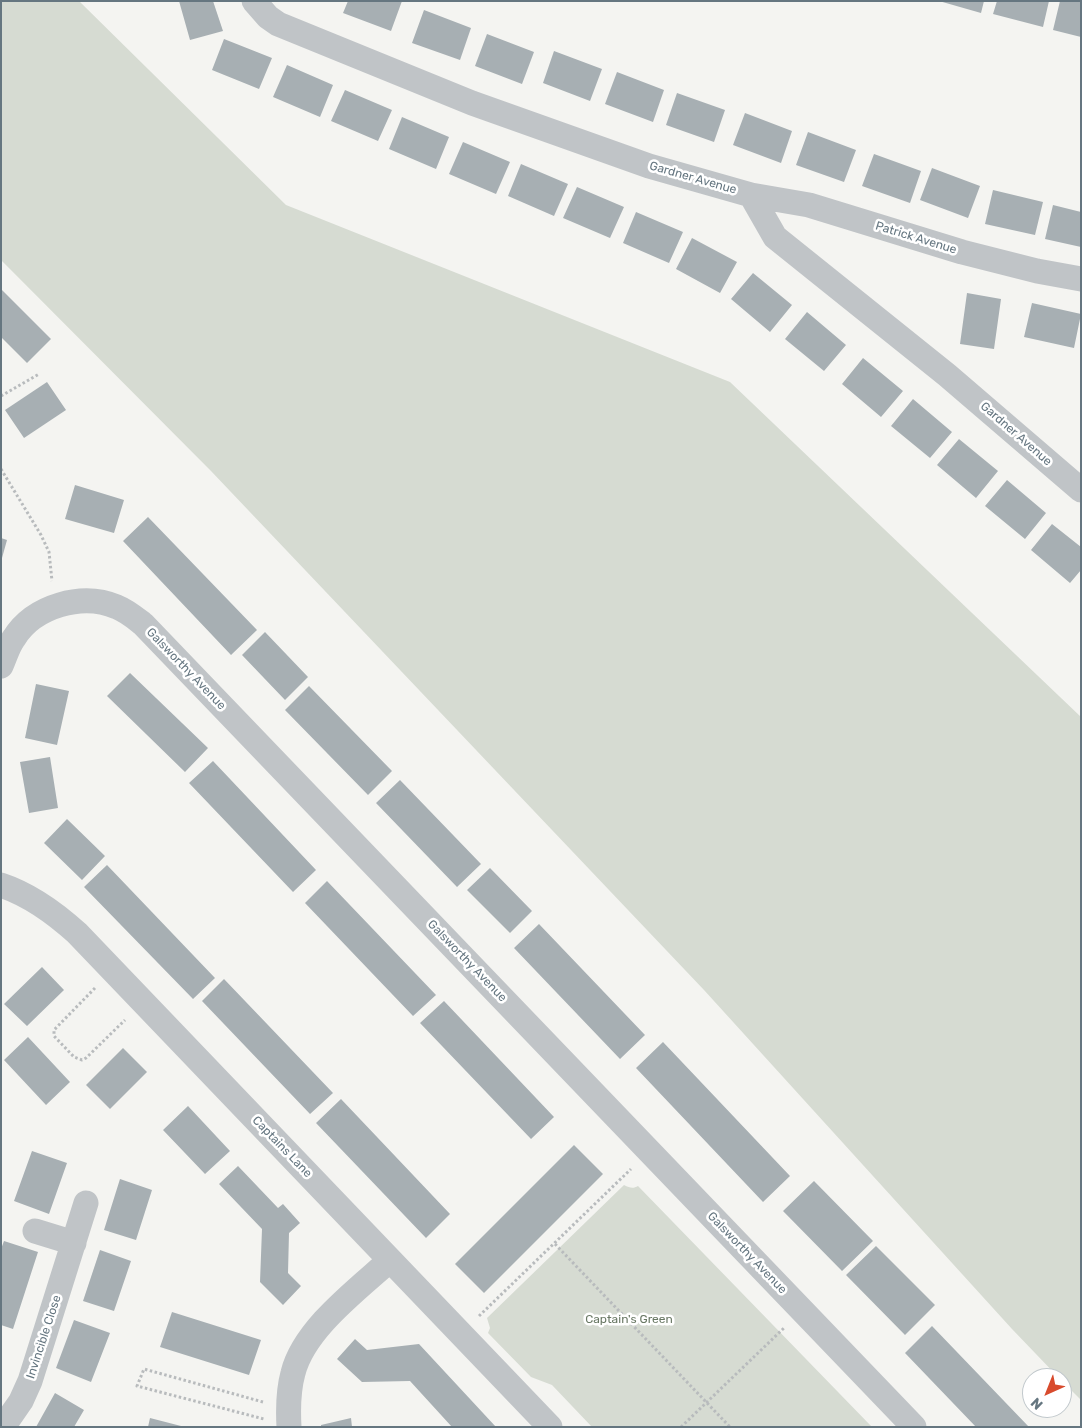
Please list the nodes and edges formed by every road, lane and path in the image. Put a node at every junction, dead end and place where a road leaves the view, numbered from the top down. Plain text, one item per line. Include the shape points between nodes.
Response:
1 (254, 1) edge
2 (751, 195) junction
3 (1081, 279) edge
4 (39, 374) dead end
5 (1, 396) edge
6 (1, 469) edge
7 (1081, 490) edge
8 (54, 607) junction
9 (1, 666) edge
10 (1, 884) edge
11 (113, 971) junction
12 (144, 1002) junction
13 (650, 1151) junction
14 (86, 1204) dead end
15 (35, 1231) dead end
16 (74, 1243) junction
17 (554, 1244) junction
18 (390, 1260) junction
19 (802, 1310) junction
20 (461, 1334) junction
21 (706, 1402) junction
22 (289, 1421) edge
23 (3, 1427) edge
24 (550, 1427) edge
25 (681, 1427) edge
26 (730, 1427) edge
27 (914, 1427) edge

1 - 2 street, Gardner Avenue via 278,24 472,103 649,166
2 - 3 street, Patrick Avenue via 809,205 962,252
2 - 7 street, Gardner Avenue via 775,237 947,375
4 - 5 path
6 - 8 path via 49,552
8 - 9 street, Galsworthy Avenue via 24,625
8 - 13 street, Galsworthy Avenue via 85,600 100,602 115,606 142,624
10 - 11 street, Captains Lane via 23,893 60,918
11 - 12 street, Captains Lane
11 - 12 path via 54,1030 54,1036 74,1057 86,1058
12 - 18 street, Captains Lane
13 - 17 path
13 - 19 street, Galsworthy Avenue
14 - 16 street, Invincible Close
15 - 16 street
16 - 23 street, Invincible Close via 30,1381
17 - 20 path
17 - 21 path
18 - 20 street, Captains Lane
18 - 22 street via 326,1320 301,1352 289,1390
19 - 21 path
19 - 27 street, Galsworthy Avenue
20 - 24 street, Captains Lane
21 - 25 path
21 - 26 path
22 - 22 path via 137,1386 144,1369

